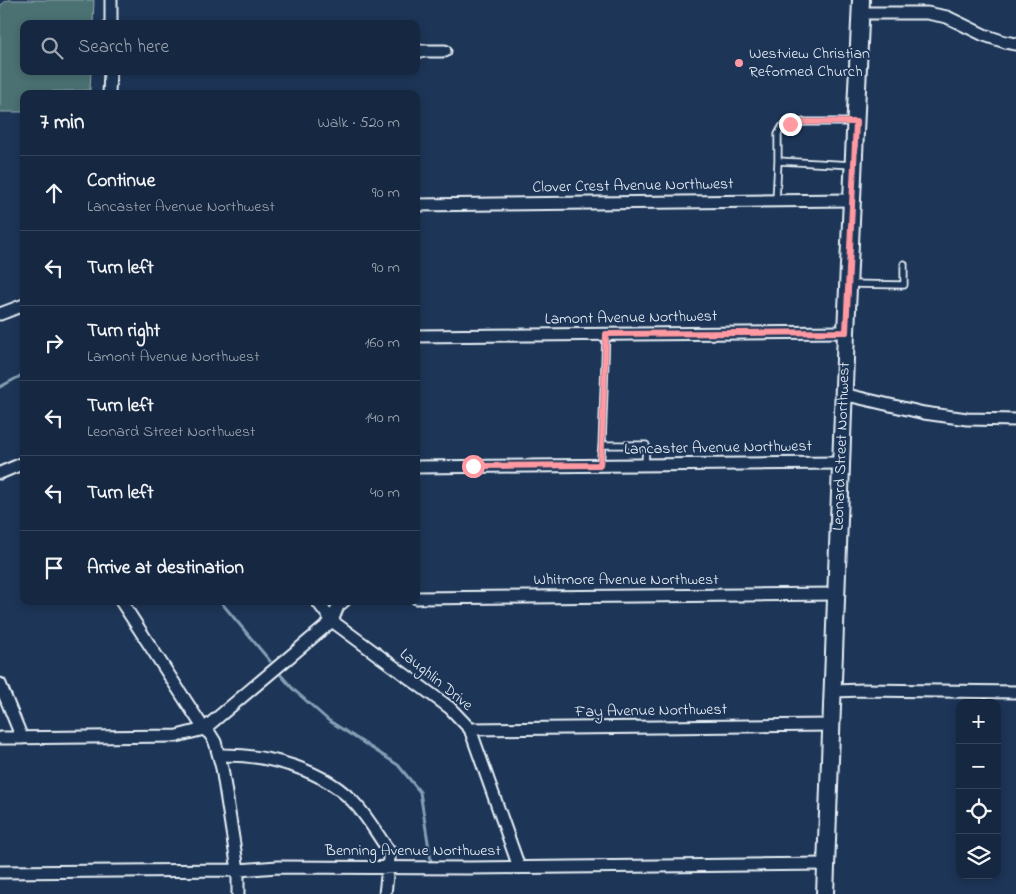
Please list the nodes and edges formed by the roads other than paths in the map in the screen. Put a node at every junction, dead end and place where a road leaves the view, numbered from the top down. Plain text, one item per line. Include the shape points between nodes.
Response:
1 (111, 0) edge
2 (861, 7) edge
3 (111, 20) edge
4 (1016, 44) edge
5 (420, 51) edge
6 (445, 51) dead end
7 (110, 75) edge
8 (109, 90) edge
9 (856, 122) junction
10 (778, 161) junction
11 (853, 165) junction
12 (851, 200) junction
13 (776, 201) junction
14 (420, 205) edge
15 (904, 264) dead end
16 (848, 284) junction
17 (20, 306) edge
18 (0, 314) edge
19 (846, 332) junction
20 (606, 334) junction
21 (420, 336) edge
22 (843, 394) junction
23 (1016, 420) edge
24 (602, 445) junction
25 (840, 463) junction
26 (20, 465) edge
27 (600, 465) junction
28 (645, 465) junction
29 (420, 467) edge
30 (0, 474) edge
31 (836, 594) junction
32 (420, 598) edge
33 (124, 605) edge
34 (320, 605) edge
35 (339, 605) edge
36 (332, 621) junction
37 (0, 684) edge
38 (833, 691) junction
39 (1016, 692) edge
40 (832, 726) junction
41 (204, 729) junction
42 (470, 729) junction
43 (0, 738) edge
44 (22, 738) junction
45 (219, 755) junction
46 (826, 864) junction
47 (388, 867) junction
48 (519, 867) junction
49 (238, 870) junction
50 (0, 872) edge
51 (238, 894) edge
52 (385, 894) edge
53 (826, 894) edge

1 - 3 street
2 - 4 street via 927,12 947,17 984,36
2 - 9 main road, Leonard Street Northwest
5 - 6 street
7 - 8 street
9 - 10 lane via 804,122 782,128 778,134
9 - 11 main road, Leonard Street Northwest
10 - 11 lane
10 - 13 lane
11 - 12 main road, Leonard Street Northwest
12 - 13 street, Clover Crest Avenue Northwest
12 - 16 main road, Leonard Street Northwest
13 - 14 street, Clover Crest Avenue Northwest
15 - 16 lane via 904,285
16 - 19 main road, Leonard Street Northwest
17 - 18 street
19 - 20 street, Lamont Avenue Northwest
19 - 22 main road, Leonard Street Northwest
20 - 21 street, Lamont Avenue Northwest
20 - 24 lane
22 - 23 street via 924,413 967,419
22 - 25 main road, Leonard Street Northwest
24 - 27 lane
24 - 28 lane via 646,445
25 - 28 street, Lancaster Avenue Northwest
25 - 31 main road, Leonard Street Northwest
26 - 30 street
27 - 28 street, Lancaster Avenue Northwest
27 - 29 street, Lancaster Avenue Northwest
31 - 32 street, Whitmore Avenue Northwest
31 - 38 main road, Leonard Street Northwest
33 - 41 street
34 - 36 street, Laughlin Drive
35 - 36 street
36 - 41 street
36 - 42 street, Laughlin Drive via 450,708
37 - 44 street
38 - 39 street
38 - 40 main road, Leonard Street Northwest
40 - 42 street, Fay Avenue Northwest
40 - 46 main road, Leonard Street Northwest
41 - 44 street via 177,736
41 - 45 street via 210,734
42 - 48 street, Laughlin Drive
43 - 44 street
45 - 47 street via 297,767 338,788 358,806 389,851
45 - 49 street
46 - 48 street, Benning Avenue Northwest
46 - 53 main road, Leonard Street Northwest
47 - 48 street, Benning Avenue Northwest
47 - 49 street, Benning Avenue Northwest
47 - 52 street
49 - 50 street, Benning Avenue Northwest
49 - 51 street

